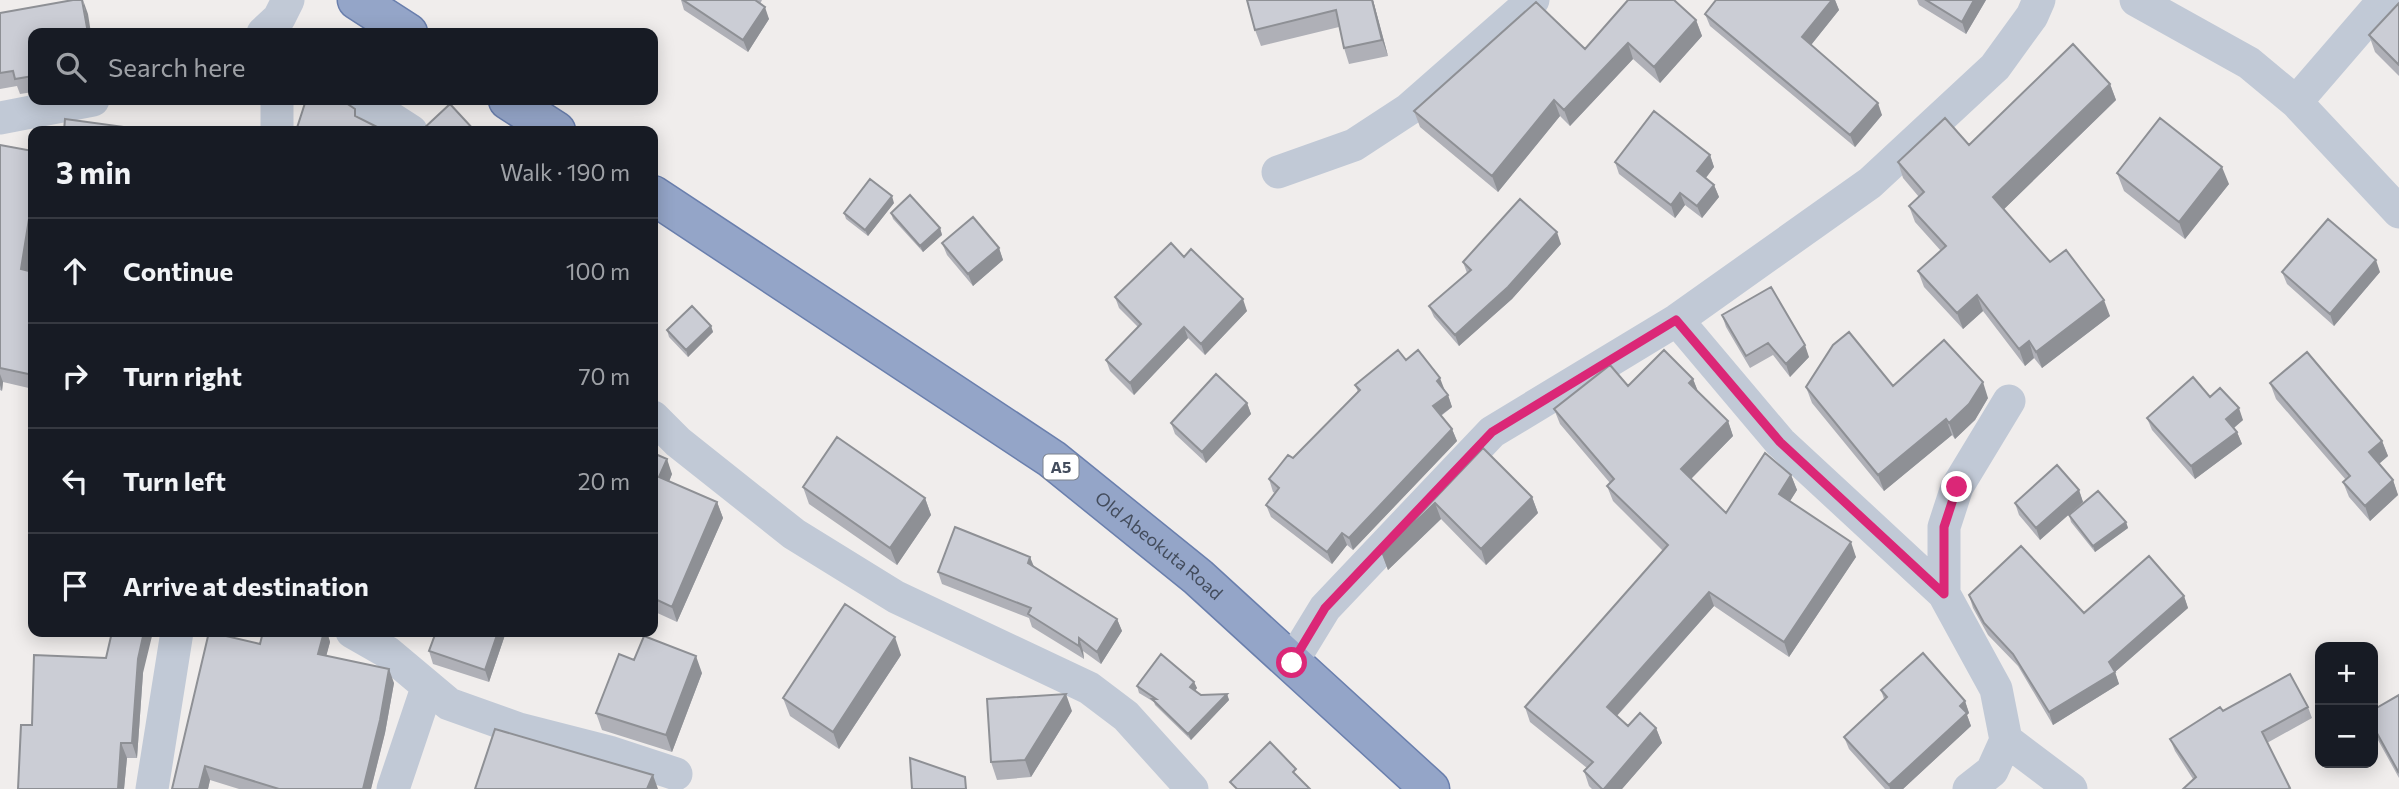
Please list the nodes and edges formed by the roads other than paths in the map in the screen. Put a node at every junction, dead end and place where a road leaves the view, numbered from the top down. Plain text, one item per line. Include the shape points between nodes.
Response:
1 (357, 0) edge
2 (1533, 0) edge
3 (2039, 0) edge
4 (2136, 0) edge
5 (2384, 0) edge
6 (400, 28) edge
7 (2297, 102) junction
8 (67, 105) edge
9 (277, 105) edge
10 (371, 105) edge
11 (516, 105) edge
12 (0, 118) edge
13 (277, 126) edge
14 (403, 126) edge
15 (548, 126) edge
16 (1278, 172) dead end
17 (658, 198) edge
18 (2399, 212) edge
19 (1676, 320) junction
20 (2009, 401) dead end
21 (658, 422) edge
22 (1944, 594) junction
23 (176, 637) edge
24 (361, 637) edge
25 (1292, 663) junction
26 (427, 688) junction
27 (2006, 740) junction
28 (676, 774) dead end
29 (152, 789) edge
30 (393, 789) edge
31 (1192, 789) edge
32 (1430, 789) edge
33 (1969, 789) edge
34 (2071, 789) edge

1 - 6 highway
2 - 16 street via 1409,109 1354,145
3 - 19 street via 1995,67 1870,183
4 - 7 street via 2249,63
5 - 7 street
7 - 18 street
8 - 12 street
9 - 13 street
10 - 14 street
11 - 15 highway
17 - 25 highway, Old Abeokuta Road / A5 via 1052,459 1198,576
19 - 22 street via 1780,442
19 - 25 street via 1492,432 1325,608
20 - 22 street via 1957,487 1944,527
21 - 31 street via 794,534 896,597 1089,688 1126,716
22 - 27 street via 1996,689
23 - 29 street
24 - 26 street via 387,652
25 - 32 highway, Old Abeokuta Road / A5
26 - 28 street via 449,704 507,725
26 - 30 street
27 - 33 street via 1992,771
27 - 34 street

